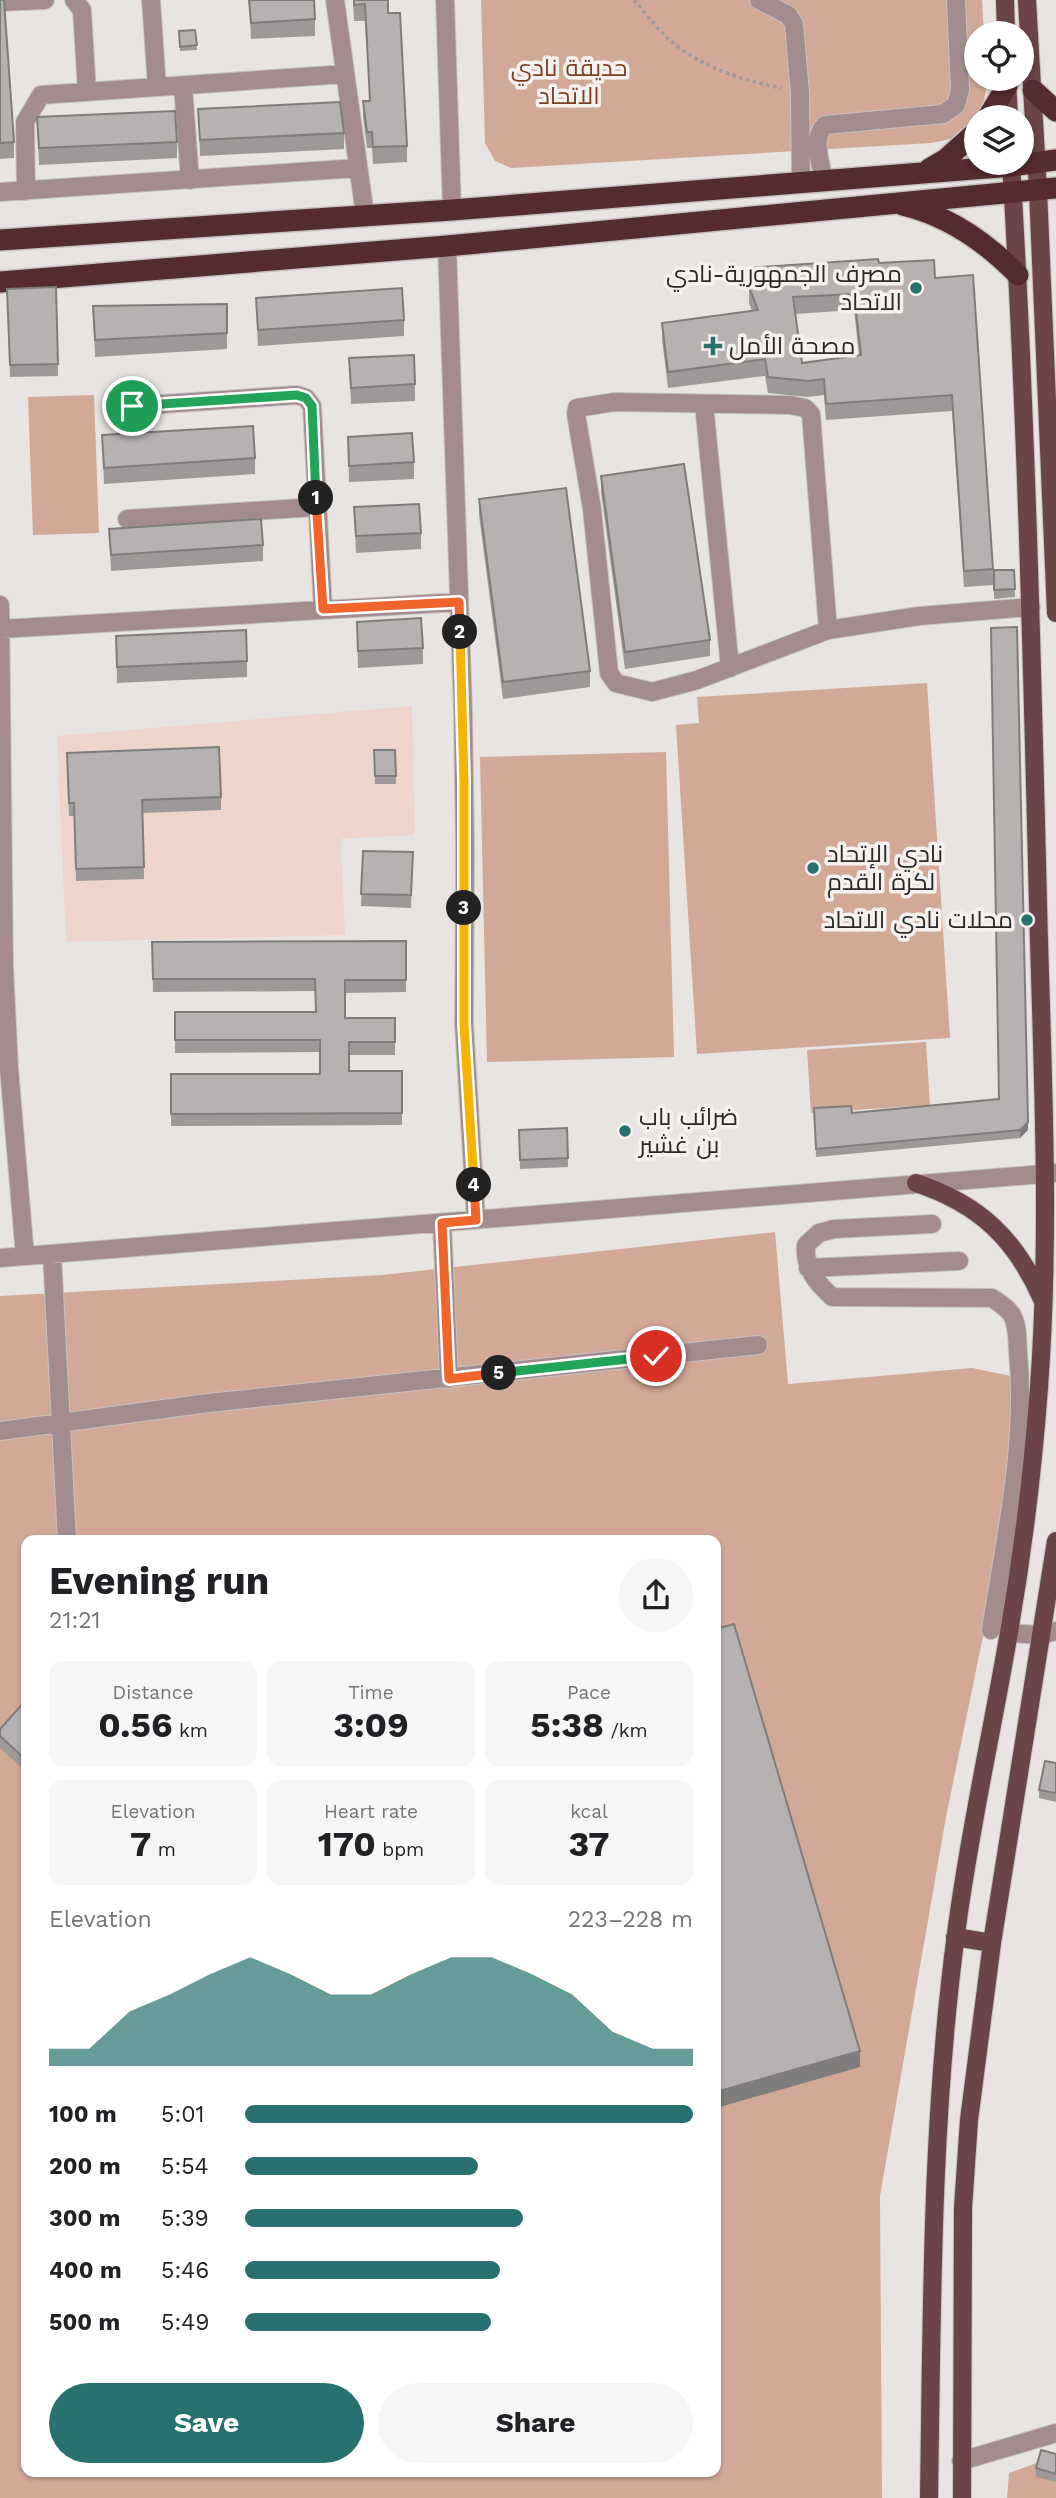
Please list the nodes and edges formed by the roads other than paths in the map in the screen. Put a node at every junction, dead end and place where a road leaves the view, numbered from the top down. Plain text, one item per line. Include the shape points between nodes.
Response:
1 (45, 0) edge
2 (74, 0) edge
3 (151, 0) edge
4 (335, 0) edge
5 (445, 0) edge
6 (759, 0) edge
7 (956, 0) edge
8 (1005, 0) edge
9 (1027, 0) edge
10 (0, 2) edge
11 (1006, 21) edge
12 (1028, 21) edge
13 (345, 74) junction
14 (183, 86) junction
15 (157, 88) junction
16 (1033, 91) edge
17 (1034, 91) edge
18 (88, 92) junction
19 (1056, 111) edge
20 (964, 143) edge
21 (1046, 161) edge
22 (964, 168) edge
23 (358, 169) junction
24 (926, 171) junction
25 (1012, 175) edge
26 (190, 180) junction
27 (824, 180) junction
28 (801, 183) junction
29 (1047, 189) edge
30 (26, 191) junction
31 (0, 192) edge
32 (1013, 193) junction
33 (891, 202) junction
34 (452, 210) junction
35 (365, 215) junction
36 (0, 240) edge
37 (447, 246) junction
38 (1018, 275) junction
39 (0, 282) edge
40 (704, 404) junction
41 (132, 406) dead end
42 (316, 507) junction
43 (127, 519) dead end
44 (459, 602) junction
45 (0, 607) edge
46 (1031, 607) junction
47 (323, 609) junction
48 (1056, 613) edge
49 (1, 629) edge
50 (828, 630) junction
51 (730, 667) junction
52 (2, 914) edge
53 (1050, 1173) edge
54 (916, 1183) junction
55 (476, 1220) junction
56 (442, 1223) junction
57 (932, 1224) dead end
58 (52, 1254) junction
59 (24, 1256) junction
60 (0, 1258) edge
61 (958, 1261) dead end
62 (808, 1268) junction
63 (1044, 1305) junction
64 (758, 1345) dead end
65 (449, 1379) junction
66 (62, 1423) junction
67 (0, 1431) edge
68 (67, 1535) edge
69 (1056, 1541) edge
70 (1000, 1632) junction
71 (1049, 1633) edge
72 (955, 1937) junction
73 (992, 1943) junction
74 (934, 2204) junction
75 (963, 2208) junction
76 (1056, 2433) edge
77 (961, 2461) junction
78 (929, 2498) edge
79 (962, 2498) edge

1 - 10 street
2 - 18 street via 82,10
3 - 15 street
4 - 13 street
5 - 34 street
6 - 28 street via 788,15 793,24 800,93
7 - 27 street via 960,90 956,105 943,114 825,125 817,142
8 - 11 main road
9 - 12 main road
13 - 14 street
13 - 23 street
14 - 15 street
14 - 26 street
15 - 18 street
16 - 21 main road
17 - 19 highway
18 - 30 street via 41,95 32,107 25,122
20 - 24 highway
21 - 29 main road
22 - 24 highway
23 - 26 street
23 - 35 street
24 - 27 highway
25 - 32 main road
26 - 30 street
27 - 28 highway
28 - 34 highway
29 - 32 highway
29 - 48 main road
30 - 31 street
32 - 33 highway
32 - 38 main road
33 - 37 highway
33 - 38 highway via 951,222 987,246
34 - 35 highway
35 - 36 highway
37 - 39 highway
37 - 44 street
38 - 46 main road
40 - 50 street via 790,405 811,414
40 - 51 street
40 - 51 street via 586,404 577,408 576,414 592,509 609,673 616,684 652,692
41 - 42 street via 306,398 312,406
42 - 43 street
42 - 47 street
44 - 47 street
44 - 55 street via 464,1014
45 - 49 street
46 - 50 street via 919,616
46 - 53 main road
47 - 49 street
49 - 52 street
50 - 51 street
52 - 59 street
53 - 54 street
53 - 63 main road
54 - 55 street
54 - 63 main road via 964,1203 995,1227 1020,1256
55 - 56 street
56 - 58 street
56 - 65 street
57 - 62 street via 819,1233 806,1245
58 - 59 street
58 - 66 street
59 - 60 street
61 - 62 street
62 - 70 street via 832,1297 992,1298 1013,1317 1020,1375
63 - 70 main road via 1033,1453
64 - 65 street
65 - 66 street
66 - 67 street
66 - 68 street
69 - 71 main road
70 - 71 street
70 - 72 main road
71 - 73 main road
72 - 73 main road
72 - 74 main road
73 - 75 main road via 978,2036
74 - 75 main road
74 - 78 main road
75 - 77 main road
76 - 77 street
77 - 79 main road

